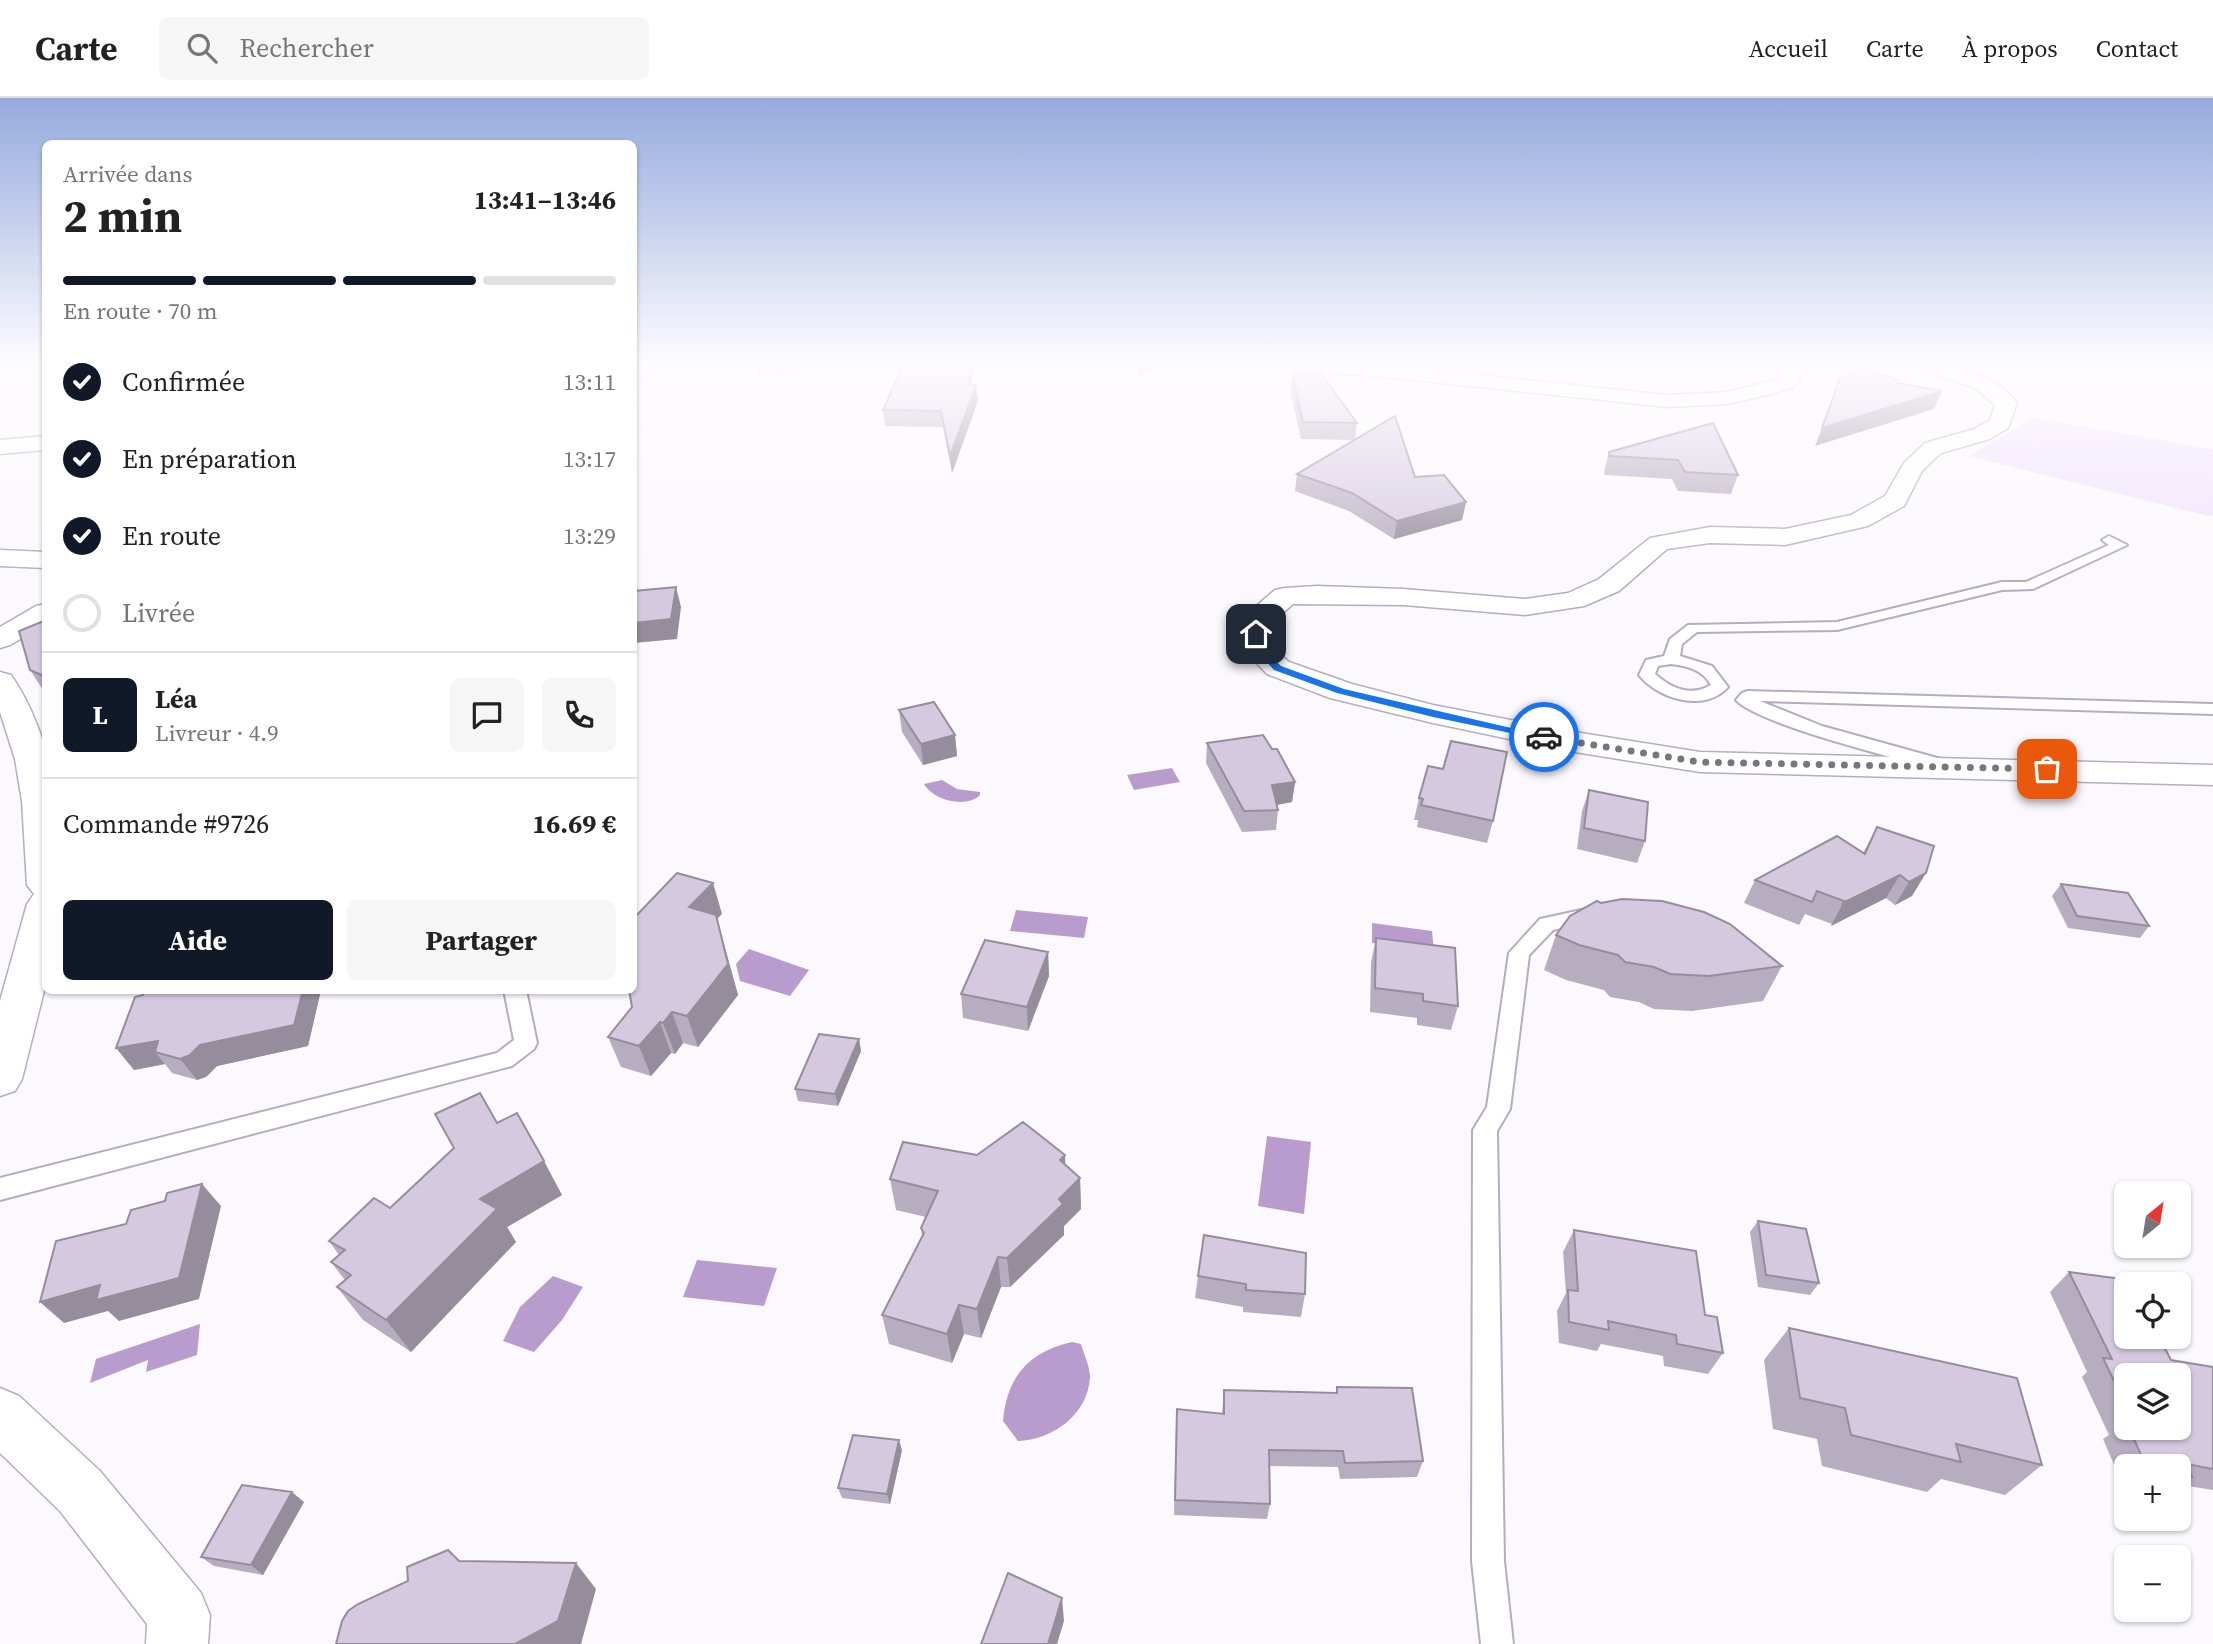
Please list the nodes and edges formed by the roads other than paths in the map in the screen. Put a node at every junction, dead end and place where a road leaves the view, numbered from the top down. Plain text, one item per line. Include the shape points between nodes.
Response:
1 (1964, 439) edge
2 (42, 443) edge
3 (0, 447) edge
4 (2109, 540) dead end
5 (0, 558) edge
6 (42, 560) edge
7 (42, 614) edge
8 (0, 639) edge
9 (1671, 659) junction
10 (0, 681) edge
11 (1714, 691) junction
12 (1744, 700) junction
13 (2213, 709) edge
14 (1949, 767) junction
15 (2213, 775) edge
16 (42, 825) edge
17 (1586, 916) edge
18 (42, 919) edge
19 (516, 994) edge
20 (0, 1079) edge
21 (0, 1189) edge
22 (0, 1415) edge
23 (177, 1644) edge
24 (1497, 1644) edge

1 - 14 street via 1933,448 1912,467 1895,500 1859,521 1785,537 1710,535 1659,543 1609,585 1574,600 1525,607 1403,597 1285,596 1264,614 1256,634 1263,654 1278,668 1341,691 1562,740 1699,762
2 - 3 street
4 - 9 lane via 2120,545 2028,586 2002,586 1837,626 1693,628 1675,642
5 - 6 street
7 - 8 street
9 - 11 lane via 1695,663 1715,674 1720,687
9 - 11 lane via 1652,663 1647,675 1660,688 1684,696 1707,696
10 - 16 street via 20,721
11 - 12 lane
12 - 13 lane via 1748,696
12 - 14 lane via 1853,740
14 - 15 street
17 - 24 lane via 1547,923 1519,953 1498,1109 1485,1130 1488,1561
18 - 20 street
19 - 21 lane via 526,1043 504,1060
22 - 23 street via 80,1491 179,1615

